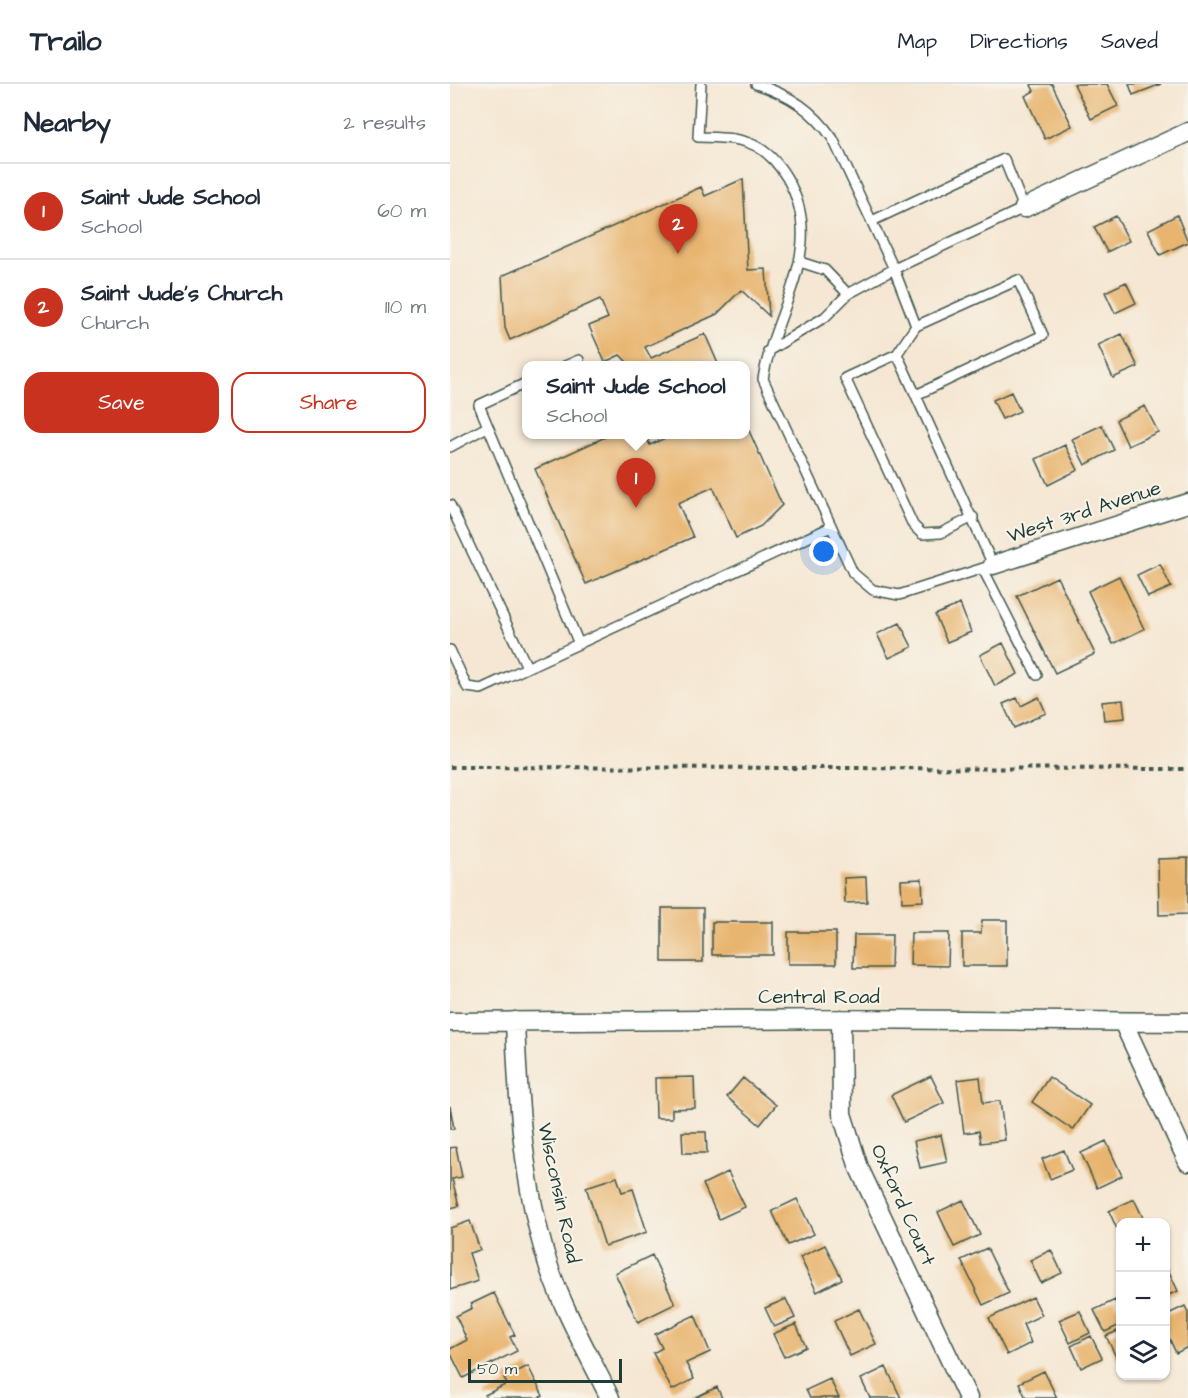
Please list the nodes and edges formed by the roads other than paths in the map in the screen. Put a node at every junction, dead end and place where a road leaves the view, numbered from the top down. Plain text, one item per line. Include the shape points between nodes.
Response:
1 (701, 84) edge
2 (756, 84) edge
3 (1188, 132) edge
4 (1024, 208) junction
5 (872, 221) junction
6 (800, 262) junction
7 (894, 269) junction
8 (848, 294) junction
9 (916, 326) junction
10 (768, 351) junction
11 (897, 354) junction
12 (522, 385) edge
13 (916, 395) junction
14 (487, 427) junction
15 (450, 447) edge
16 (1188, 503) edge
17 (450, 505) edge
18 (973, 517) junction
19 (831, 527) junction
20 (988, 567) junction
21 (579, 644) junction
22 (450, 650) edge
23 (526, 667) junction
24 (1036, 675) dead end
25 (841, 1019) junction
26 (450, 1022) edge
27 (515, 1022) junction
28 (1188, 1022) edge
29 (1123, 1023) junction
30 (1188, 1162) edge
31 (610, 1398) edge
32 (968, 1398) edge

1 - 6 lane via 698,137 752,142 776,160 795,193 804,226
2 - 5 lane via 780,92 820,119
3 - 4 street
4 - 5 lane via 1004,159
4 - 7 lane
5 - 7 lane
6 - 8 lane via 825,270
6 - 10 lane
7 - 8 lane
7 - 9 lane
8 - 10 lane via 825,317
9 - 11 lane
9 - 13 lane via 1018,280 1043,335
10 - 19 lane via 763,379
11 - 13 lane
11 - 18 lane via 845,378 913,525 921,534 941,533
12 - 14 lane via 479,405
13 - 18 lane
14 - 15 lane
14 - 21 lane
16 - 20 street, West 3rd Avenue
17 - 23 lane
18 - 20 lane
19 - 20 lane via 853,573 873,590 899,595
19 - 21 lane
20 - 24 lane
21 - 23 lane
22 - 23 lane via 467,687 481,689
25 - 27 street, Central Road
25 - 29 street, Central Road
25 - 32 street, Oxford Court via 843,1114 859,1168
26 - 27 street, Central Road
27 - 31 street, Wisconsin Road via 519,1108 547,1262
28 - 29 street, Central Road
29 - 30 street

